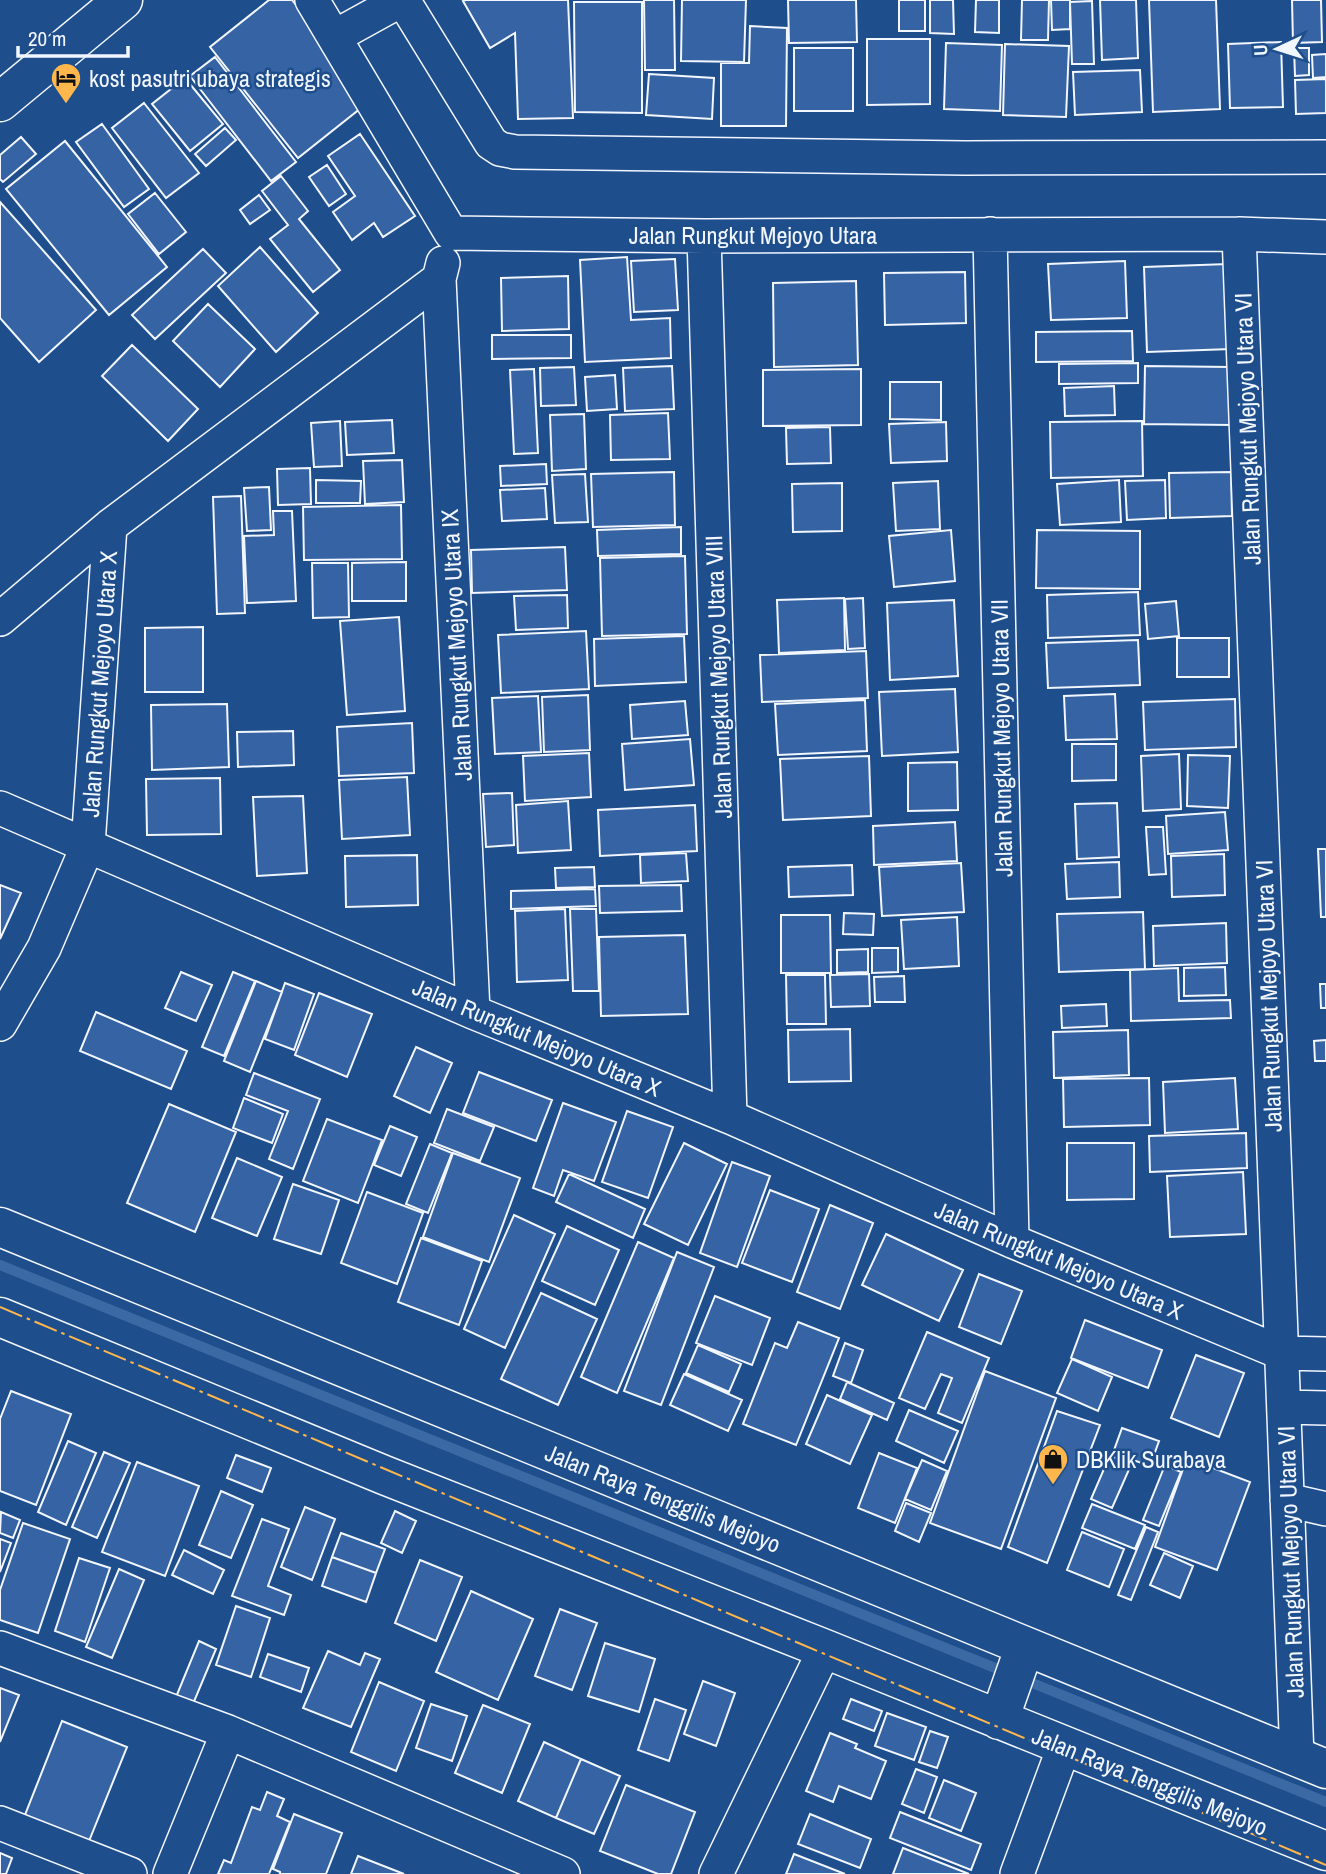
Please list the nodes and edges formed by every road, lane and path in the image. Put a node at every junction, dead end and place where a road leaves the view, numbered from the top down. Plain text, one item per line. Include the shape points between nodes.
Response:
1 (123, 0) edge
2 (313, 0) edge
3 (402, 0) edge
4 (334, 37) junction
5 (0, 103) edge
6 (1326, 157) edge
7 (451, 233) junction
8 (990, 234) junction
9 (1239, 234) junction
10 (704, 236) junction
11 (1326, 237) edge
12 (439, 279) junction
13 (110, 526) junction
14 (0, 619) edge
15 (0, 808) edge
16 (88, 845) junction
17 (473, 1012) junction
18 (0, 1024) edge
19 (730, 1117) junction
20 (0, 1227) edge
21 (1012, 1241) junction
22 (0, 1317) edge
23 (1282, 1353) junction
24 (1326, 1354) edge
25 (1284, 1407) junction
26 (1326, 1408) edge
27 (1287, 1500) junction
28 (1326, 1509) edge
29 (0, 1648) edge
30 (825, 1649) junction
31 (1024, 1654) junction
32 (1002, 1713) junction
33 (228, 1732) junction
34 (1064, 1747) junction
35 (1312, 1763) edge
36 (0, 1823) edge
37 (1326, 1851) edge
38 (130, 1874) edge
39 (170, 1874) edge
40 (563, 1874) edge
41 (716, 1874) edge
42 (1017, 1874) edge

1 - 5 street
2 - 4 street
3 - 4 street
3 - 6 street via 491,143 515,152
4 - 7 street
7 - 10 street, Jalan Rungkut Mejoyo Utara
7 - 12 street
8 - 9 street, Jalan Rungkut Mejoyo Utara
8 - 10 street, Jalan Rungkut Mejoyo Utara
8 - 21 street, Jalan Rungkut Mejoyo Utara VII
9 - 11 street, Jalan Rungkut Mejoyo Utara
9 - 23 street, Jalan Rungkut Mejoyo Utara VI
10 - 19 street, Jalan Rungkut Mejoyo Utara VIII
12 - 13 street, Jalan Rungkut Mejoyo Utara X
12 - 17 street, Jalan Rungkut Mejoyo Utara IX
13 - 14 street, Jalan Rungkut Mejoyo Utara X
13 - 16 street, Jalan Rungkut Mejoyo Utara X
15 - 16 street
16 - 17 street, Jalan Rungkut Mejoyo Utara X
16 - 18 street via 44,948
17 - 19 street, Jalan Rungkut Mejoyo Utara X
19 - 21 street, Jalan Rungkut Mejoyo Utara X
20 - 31 street, Jalan Raya Tenggilis Mejoyo
21 - 23 street, Jalan Rungkut Mejoyo Utara X
22 - 30 street, Jalan Raya Tenggilis Mejoyo
23 - 24 street
23 - 25 street, Jalan Rungkut Mejoyo Utara VI
25 - 26 street
25 - 27 street, Jalan Rungkut Mejoyo Utara VI
27 - 28 street
27 - 35 street, Jalan Rungkut Mejoyo Utara VI
29 - 33 street
30 - 32 street, Jalan Raya Tenggilis Mejoyo
30 - 41 street
31 - 32 street
31 - 35 street, Jalan Raya Tenggilis Mejoyo
32 - 34 street, Jalan Raya Tenggilis Mejoyo
33 - 39 street
33 - 40 street
34 - 37 street, Jalan Raya Tenggilis Mejoyo
34 - 42 street
36 - 38 street

